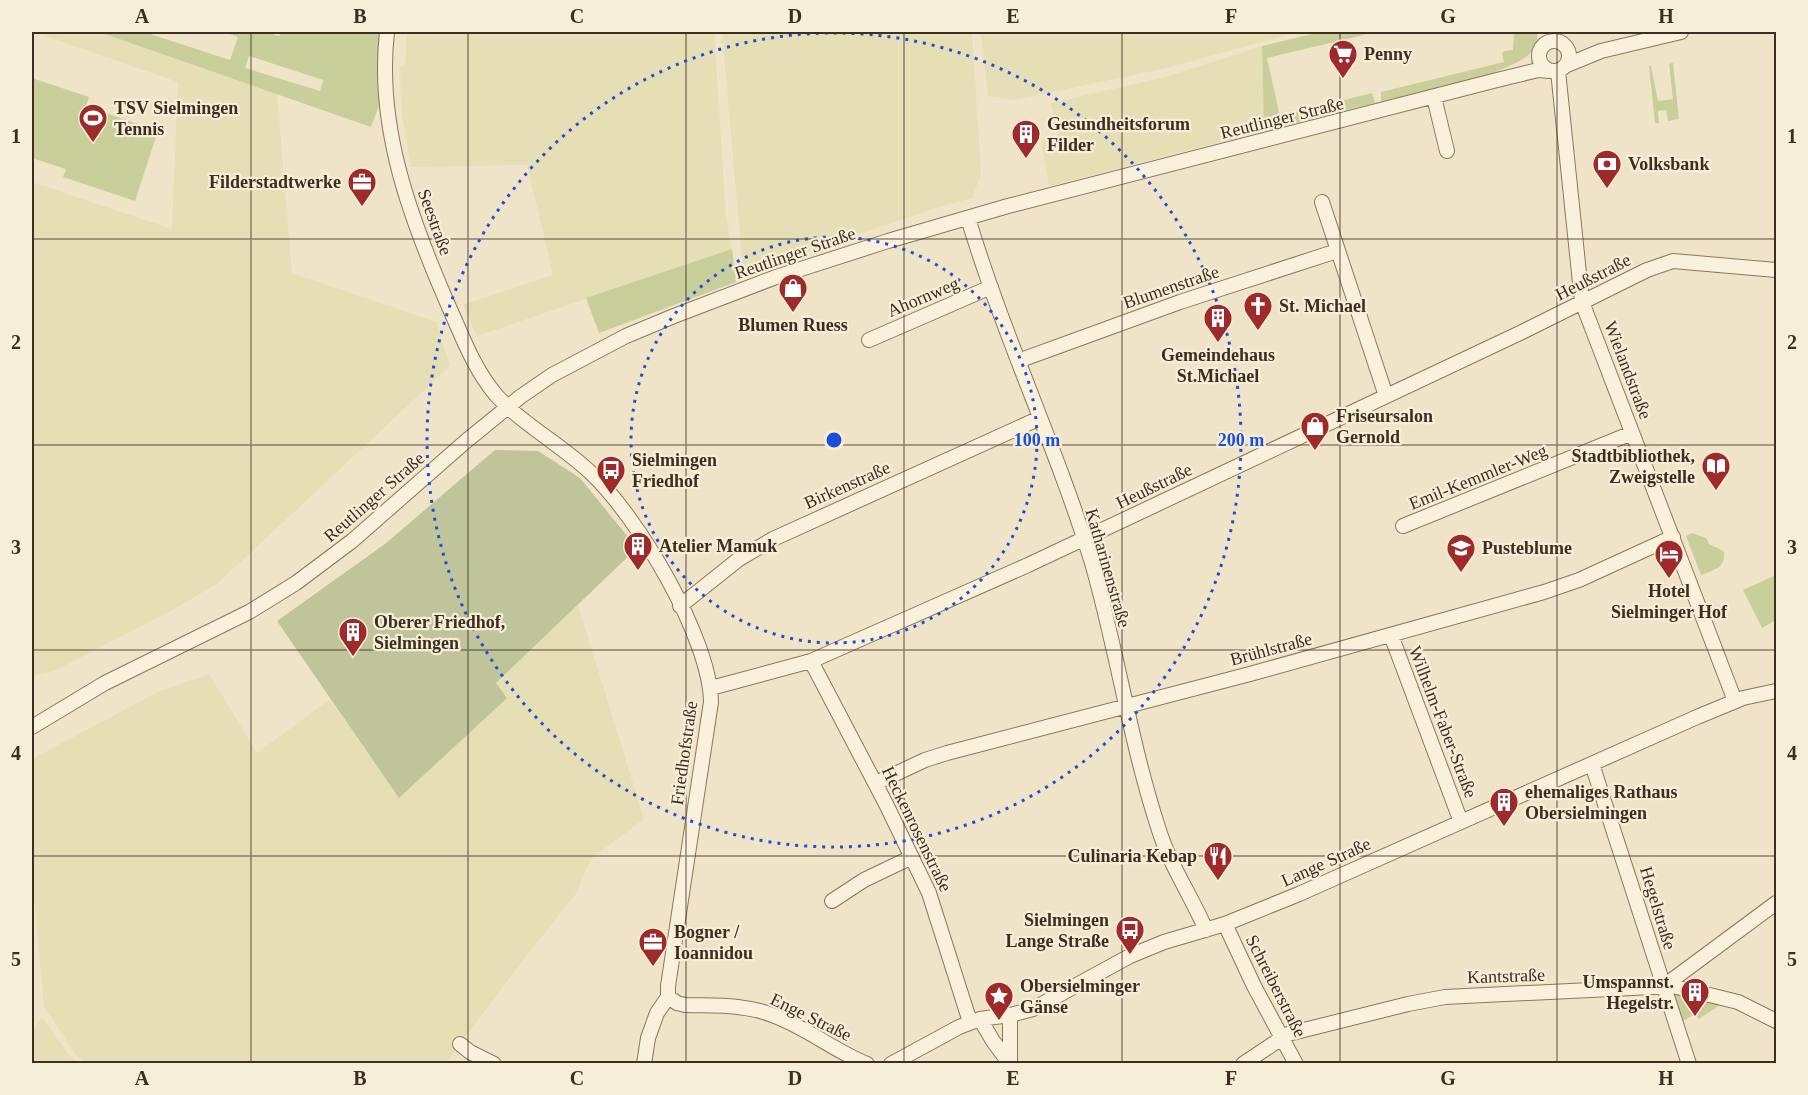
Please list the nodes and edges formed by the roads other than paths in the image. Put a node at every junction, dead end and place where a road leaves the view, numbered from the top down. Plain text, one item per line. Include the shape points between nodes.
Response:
1 (387, 32) edge
2 (1681, 32) edge
3 (1566, 46) junction
4 (1540, 51) junction
5 (1602, 51) junction
6 (1558, 69) junction
7 (1497, 80) junction
8 (1434, 97) junction
9 (1447, 151) dead end
10 (1322, 202) dead end
11 (968, 218) junction
12 (1337, 250) junction
13 (1776, 270) edge
14 (991, 287) junction
15 (1582, 302) junction
16 (869, 340) dead end
17 (1018, 361) junction
18 (1386, 396) junction
19 (508, 406) junction
20 (1040, 418) junction
21 (1632, 433) junction
22 (1403, 526) dead end
23 (1672, 537) junction
24 (1084, 539) junction
25 (680, 606) junction
26 (1391, 635) junction
27 (811, 661) junction
28 (711, 688) junction
29 (1776, 691) edge
30 (1735, 701) junction
31 (1126, 706) junction
32 (32, 727) edge
33 (1592, 764) junction
34 (876, 783) junction
35 (1461, 822) junction
36 (912, 857) junction
37 (832, 901) dead end
38 (1776, 903) edge
39 (1225, 924) junction
40 (1206, 930) junction
41 (1664, 986) junction
42 (668, 997) junction
43 (1010, 1016) junction
44 (975, 1020) junction
45 (1776, 1020) edge
46 (1281, 1037) junction
47 (460, 1044) dead end
48 (1010, 1063) edge
49 (494, 1064) edge
50 (644, 1064) edge
51 (867, 1064) edge
52 (891, 1064) edge
53 (1243, 1064) edge
54 (1296, 1064) edge
55 (1689, 1064) edge

1 - 19 street, Seestraße via 385,90 393,147 411,211 473,361
2 - 5 street, Reutlinger Straße
3 - 4 street via 1552,41
3 - 5 street, Reutlinger Straße
3 - 6 street via 1570,56
4 - 6 street via 1541,64
4 - 7 street, Reutlinger Straße via 1528,63
5 - 6 street, Reutlinger Straße
6 - 7 street, Reutlinger Straße
6 - 15 street, Wielandstraße
7 - 8 street, Reutlinger Straße
8 - 9 street
8 - 11 street, Reutlinger Straße
10 - 12 street
11 - 14 street, Katharinenstraße
11 - 19 street, Reutlinger Straße via 813,264 667,319 576,362
12 - 17 street, Blumenstraße
12 - 18 street
13 - 15 street, Heußstraße via 1673,261
14 - 16 street, Ahornweg
14 - 17 street, Katharinenstraße
15 - 18 street, Heußstraße
15 - 21 street, Wielandstraße
17 - 20 street, Katharinenstraße
18 - 24 street, Heußstraße
19 - 25 street, Friedhofstraße via 599,481 633,522
19 - 32 street, Reutlinger Straße via 339,553 296,583 249,612 105,683
20 - 24 street, Katharinenstraße
20 - 25 street, Birkenstraße via 773,538 739,559
21 - 22 street, Emil-Kemmler-Weg
21 - 23 street, Wielandstraße
23 - 26 street, Brühlstraße via 1570,583
23 - 30 street, Wielandstraße
24 - 27 street, Heußstraße
24 - 31 street, Katharinenstraße
25 - 28 street, Friedhofstraße via 704,660
26 - 31 street, Brühlstraße
26 - 35 street, Wilhelm-Faber-Straße
27 - 28 street, Heußstraße
27 - 34 street, Heckenrosenstraße
28 - 42 street, Friedhofstraße
29 - 30 street, Lange Straße
30 - 33 street, Lange Straße
31 - 34 street, Brühlstraße via 946,753
31 - 40 street, Katharinenstraße via 1162,839
33 - 35 street, Lange Straße
33 - 41 street, Hegelstraße
34 - 36 street, Heckenrosenstraße
35 - 39 street, Lange Straße
36 - 37 street
36 - 44 street, Heckenrosenstraße via 935,908
38 - 41 street
39 - 40 street, Lange Straße
39 - 46 street, Schreiberstraße
40 - 43 street, Lange Straße via 1130,956 1044,1003
41 - 45 street, Kantstraße via 1720,997
41 - 46 street, Kantstraße via 1438,998
41 - 55 street, Hegelstraße
42 - 50 street, Friedhofstraße via 652,1025
42 - 51 street, Enge Straße via 685,1005 770,1014
43 - 44 street, Lange Straße
43 - 48 street
44 - 48 street, Heckenrosenstraße
44 - 52 street, Lange Straße
46 - 53 street, Kantstraße
46 - 54 street, Schreiberstraße
47 - 49 street

